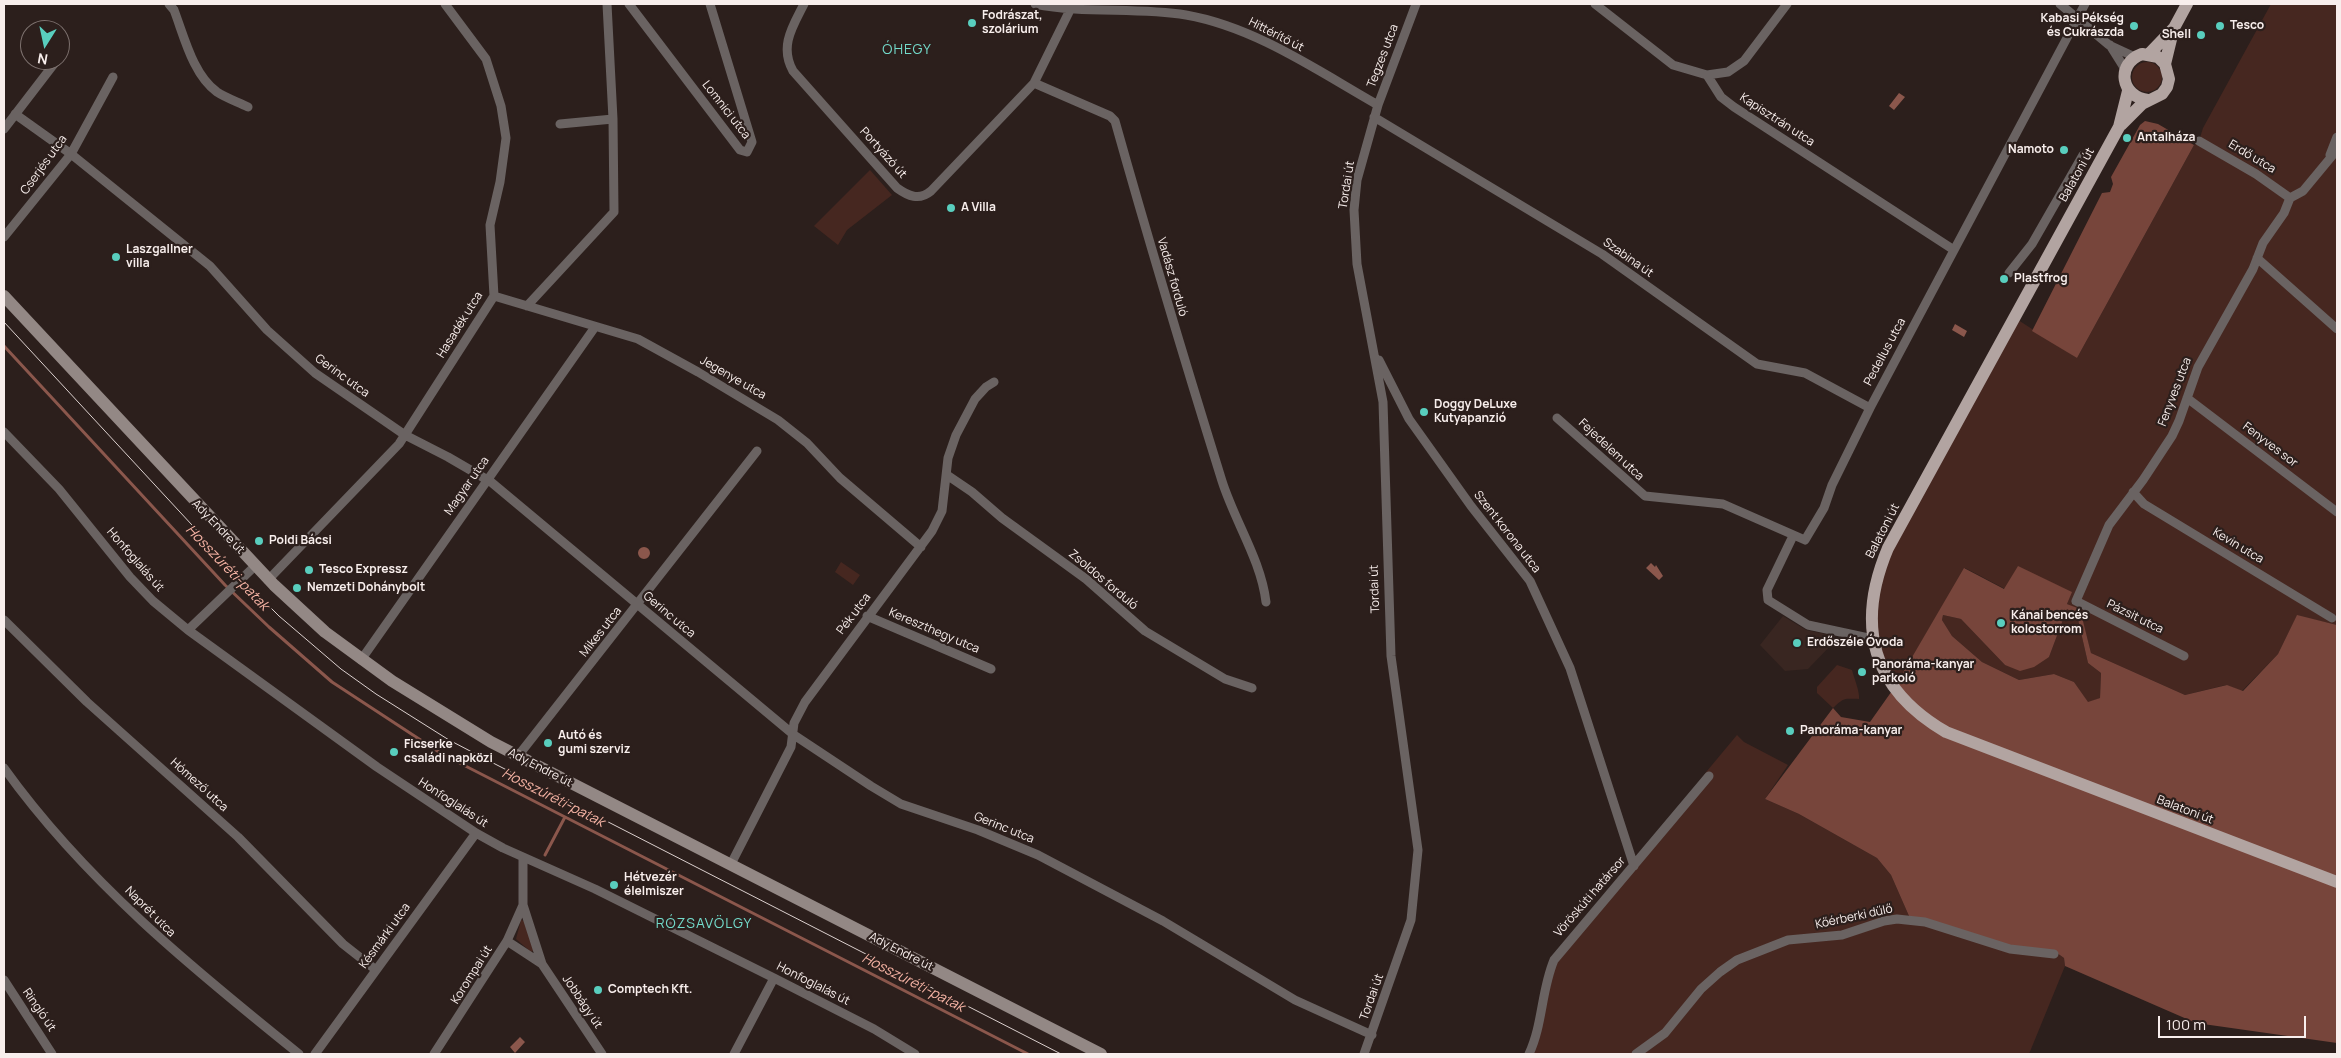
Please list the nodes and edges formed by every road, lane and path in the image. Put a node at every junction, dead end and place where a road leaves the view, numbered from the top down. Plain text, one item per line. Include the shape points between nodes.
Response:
1 (169, 4) edge
2 (445, 4) edge
3 (607, 4) edge
4 (629, 4) edge
5 (710, 4) edge
6 (804, 4) edge
7 (1035, 4) edge
8 (1416, 4) edge
9 (1595, 4) edge
10 (1787, 4) edge
11 (2060, 4) edge
12 (2085, 4) edge
13 (2187, 4) edge
14 (1071, 8) junction
15 (1162, 8) edge
16 (2078, 18) junction
17 (2174, 28) junction
18 (2109, 45) junction
19 (2149, 54) junction
20 (2135, 56) junction
21 (2165, 64) junction
22 (2125, 69) junction
23 (49, 70) edge
24 (1706, 75) junction
25 (113, 77) dead end
26 (1034, 83) junction
27 (2128, 91) junction
28 (2148, 100) junction
29 (1378, 105) junction
30 (248, 107) dead end
31 (15, 114) junction
32 (1374, 117) junction
33 (613, 119) junction
34 (560, 124) dead end
35 (2119, 127) junction
36 (4, 129) edge
37 (2337, 136) edge
38 (2199, 141) dead end
39 (2337, 150) edge
40 (71, 154) junction
41 (2083, 156) dead end
42 (2329, 157) junction
43 (2069, 180) junction
44 (2085, 188) junction
45 (2290, 198) junction
46 (4, 238) edge
47 (1954, 250) junction
48 (2257, 258) junction
49 (2009, 273) dead end
50 (4, 296) edge
51 (494, 296) junction
52 (527, 306) junction
53 (595, 327) junction
54 (2337, 329) edge
55 (1370, 342) junction
56 (994, 382) dead end
57 (2187, 398) junction
58 (1870, 408) junction
59 (1557, 418) dead end
60 (4, 432) edge
61 (405, 435) junction
62 (756, 451) dead end
63 (947, 475) junction
64 (487, 479) junction
65 (2133, 492) junction
66 (2337, 512) edge
67 (1793, 536) junction
68 (921, 547) junction
69 (255, 566) junction
70 (268, 580) junction
71 (2076, 601) joint
72 (1266, 602) dead end
73 (638, 605) junction
74 (867, 616) junction
75 (2332, 618) dead end
76 (4, 620) edge
77 (188, 630) junction
78 (1873, 639) junction
79 (2184, 656) dead end
80 (361, 660) junction
81 (991, 669) dead end
82 (1252, 688) dead end
83 (794, 735) junction
84 (518, 756) junction
85 (4, 768) edge
86 (1709, 776) dead end
87 (476, 833) junction
88 (524, 858) junction
89 (731, 864) junction
90 (1634, 866) junction
91 (2337, 882) edge
92 (523, 905) junction
93 (508, 941) junction
94 (2054, 954) dead end
95 (542, 964) junction
96 (376, 970) junction
97 (774, 978) junction
98 (4, 980) edge
99 (1372, 1035) junction
100 (52, 1054) edge
101 (299, 1054) edge
102 (315, 1054) edge
103 (434, 1054) edge
104 (602, 1054) edge
105 (734, 1054) edge
106 (915, 1054) edge
107 (1101, 1054) edge
108 (1364, 1054) edge
109 (1529, 1054) edge
110 (1636, 1054) edge

1 - 30 street via 208,85 217,93
2 - 51 street, Hasadék utca via 486,59 502,114 506,138 490,225
3 - 33 street
4 - 5 street, Lomnici utca via 740,150 748,152 752,142
6 - 26 street, Portyázó út via 786,44 790,64 907,196 922,197 931,191
7 - 14 street, Hittérítő út
8 - 29 street, Tegzes utca
9 - 24 street via 1673,66
10 - 24 street via 1744,61 1728,72
11 - 16 street
12 - 16 street, Pedellus utca
13 - 17 main road, Balatoni út
14 - 15 street, Hittérítő út
14 - 26 street
15 - 29 street, Hittérítő út via 1236,29
16 - 18 street
16 - 47 street, Pedellus utca
17 - 19 main road, Balatoni út
17 - 21 main road, Balatoni út
18 - 20 street
18 - 22 street
19 - 20 main road
19 - 21 main road
20 - 22 main road
21 - 28 main road, Balatoni út via 2169,79 2167,88
22 - 27 main road, Balatoni út
23 - 31 street
24 - 47 street, Kapisztrán utca via 1721,97 1734,107
25 - 40 street, Cserjés utca
26 - 72 street, Vadász forduló via 1115,121 1170,315 1231,509 1264,584
27 - 28 main road
27 - 35 main road, Balatoni út
28 - 35 main road, Balatoni út
29 - 32 street, Tegzes utca
31 - 36 street
31 - 40 street, Gerinc utca
32 - 55 street, Tordai út via 1357,180 1354,226
32 - 58 street, Szabina út via 1602,254 1757,364 1805,373
33 - 34 street
33 - 52 street via 614,212
35 - 44 main road, Balatoni út
37 - 42 street
38 - 45 street, Erdő utca
39 - 42 street, Fenyves utca
40 - 46 street, Cserjés utca
40 - 61 street, Gerinc utca via 210,266 267,330 315,373
41 - 43 street
42 - 45 street, Fenyves utca via 2303,191
43 - 44 street
43 - 49 street via 2032,244
44 - 78 main road, Balatoni út via 1888,548 1877,575 1873,598
45 - 48 street, Fenyves utca
47 - 58 street, Pedellus utca
48 - 54 street
48 - 57 street, Fenyves utca via 2198,367
50 - 69 street, Ady Endre út
51 - 52 street, Jegenye utca
51 - 61 street, Hasadék utca
52 - 53 street, Jegenye utca
53 - 64 street, Magyar utca
53 - 68 street, Jegenye utca via 638,339 778,420
55 - 90 street, Szent korona utca via 1409,419 1530,581 1570,668
55 - 99 street, Tordai út via 1383,402 1391,656 1418,850 1411,920
56 - 63 street, Pék utca via 975,399 965,417 948,458
57 - 65 street, Fenyves utca via 2172,436
57 - 66 street, Fenyves sor
58 - 67 street, Pedellus utca via 1808,537 1802,540
59 - 67 street, Fejedelem utca via 1645,496 1723,504
60 - 77 street, Honfoglalás út via 59,490 153,602
61 - 64 street, Gerinc utca
61 - 70 street, Hasadék utca via 391,454
62 - 73 street, Mikes utca
63 - 68 street, Pék utca via 940,517
63 - 82 street, Zsoldos forduló via 1086,579 1145,631 1225,680
64 - 73 street, Gerinc utca
64 - 80 street, Magyar utca
65 - 71 street, Fenyves utca via 2109,525
65 - 75 street, Kevin utca via 2144,504
67 - 78 street via 1767,590 1768,600 1808,625
68 - 74 street, Pék utca
69 - 70 street, Ady Endre út
69 - 77 street
70 - 80 street, Ady Endre út via 306,616
71 - 79 street, Pázsit utca
73 - 83 street, Gerinc utca
73 - 84 street, Mikes utca
74 - 81 street, Kereszthegy utca
74 - 83 street, Pék utca via 805,702 794,723
76 - 96 street, Hómező utca via 87,702 238,837 343,944
77 - 87 street, Honfoglalás út via 377,767
78 - 91 main road, Balatoni út via 1876,654 1894,688 1925,718 1946,732
80 - 84 street, Ady Endre út via 459,724
83 - 89 street, Pék utca via 791,747
83 - 99 street, Gerinc utca via 901,804 1038,855 1163,921 1295,1000
84 - 89 street, Ady Endre út
85 - 101 street, Naprét utca via 64,843 154,935
86 - 90 street, Vöröskúti határsor
87 - 88 street, Honfoglalás út
87 - 96 street, Késmárki utca
88 - 92 street, Jobbágy út
88 - 97 street, Honfoglalás út via 595,889
89 - 107 street, Ady Endre út
90 - 109 street, Vöröskúti határsor via 1554,960 1545,982
92 - 93 street, Korompai út
92 - 95 street, Jobbágy út
93 - 95 street, Jobbágy út
93 - 103 street, Korompai út
94 - 110 street, Kőérberki dűlő via 2010,949 1925,922 1898,919 1842,934 1788,940 1737,960 1720,972 1701,989 1665,1033
95 - 104 street, Jobbágy út
96 - 102 street, Késmárki utca
97 - 105 street
97 - 106 street, Honfoglalás út
98 - 100 street, Ringló út
99 - 108 street, Tordai út

